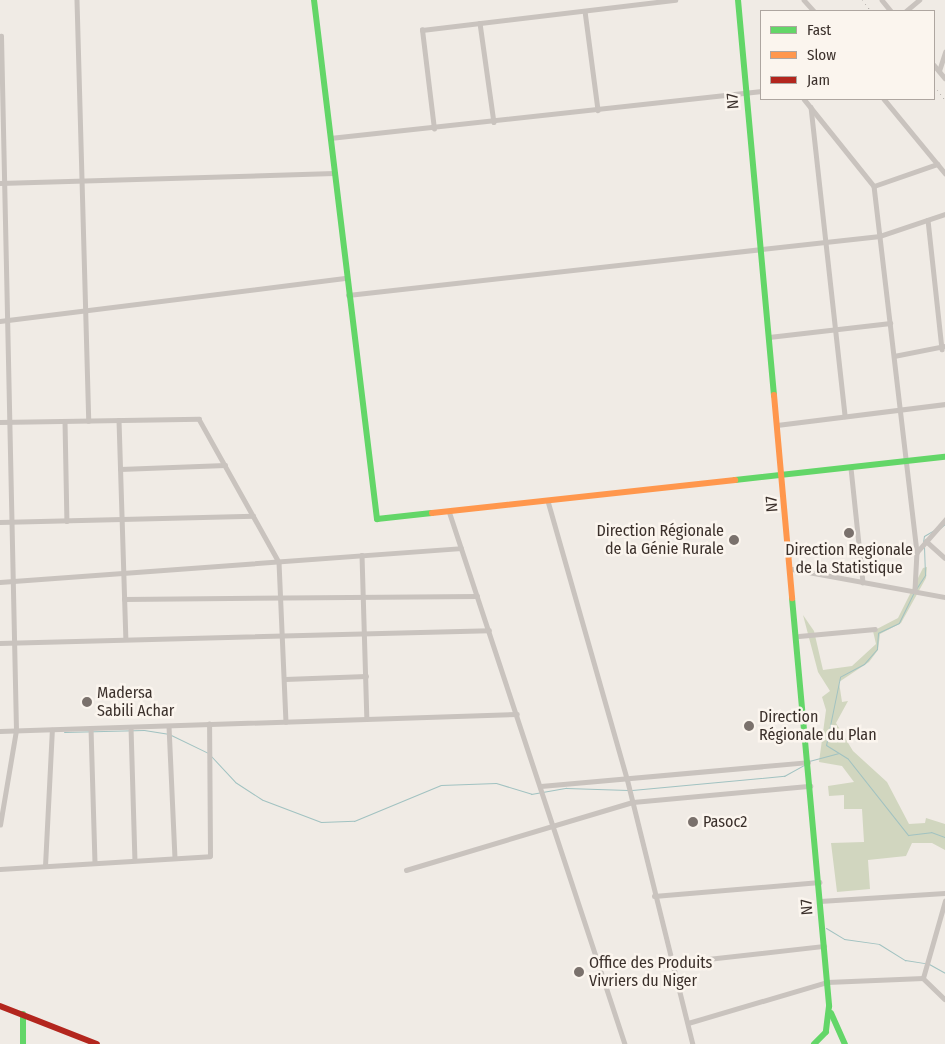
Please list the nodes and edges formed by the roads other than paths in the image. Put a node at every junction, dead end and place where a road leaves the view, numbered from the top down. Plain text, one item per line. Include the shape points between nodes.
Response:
1 (76, 0) edge
2 (314, 0) edge
3 (675, 0) edge
4 (738, 0) edge
5 (804, 0) edge
6 (882, 0) edge
7 (919, 0) edge
8 (813, 10) edge
9 (890, 10) edge
10 (907, 10) edge
11 (585, 11) junction
12 (480, 23) junction
13 (1, 36) dead end
14 (945, 52) edge
15 (935, 66) edge
16 (938, 71) junction
17 (945, 78) edge
18 (760, 91) edge
19 (746, 93) junction
20 (805, 100) edge
21 (885, 100) edge
22 (811, 108) junction
23 (598, 110) junction
24 (494, 122) junction
25 (434, 129) junction
26 (330, 138) junction
27 (937, 164) junction
28 (334, 173) junction
29 (945, 174) edge
30 (82, 180) junction
31 (2, 183) edge
32 (874, 186) junction
33 (945, 214) edge
34 (928, 220) junction
35 (880, 236) junction
36 (826, 242) junction
37 (762, 249) junction
38 (346, 278) junction
39 (348, 295) junction
40 (86, 311) junction
41 (8, 320) junction
42 (0, 322) edge
43 (890, 323) junction
44 (836, 330) junction
45 (769, 338) junction
46 (944, 348) edge
47 (894, 356) junction
48 (945, 404) edge
49 (900, 409) junction
50 (845, 416) junction
51 (89, 420) junction
52 (119, 420) junction
53 (65, 421) junction
54 (0, 422) edge
55 (10, 422) junction
56 (777, 425) junction
57 (945, 457) edge
58 (907, 462) junction
59 (225, 465) junction
60 (851, 468) junction
61 (120, 469) junction
62 (783, 477) junction
63 (548, 501) junction
64 (449, 511) junction
65 (254, 516) junction
66 (122, 519) junction
67 (945, 520) edge
68 (68, 521) junction
69 (0, 522) edge
70 (12, 522) junction
71 (926, 541) junction
72 (461, 548) junction
73 (917, 552) junction
74 (362, 556) junction
75 (945, 558) edge
76 (279, 562) junction
77 (792, 569) junction
78 (123, 573) junction
79 (13, 581) junction
80 (0, 582) edge
81 (863, 582) junction
82 (915, 591) junction
83 (477, 596) junction
84 (363, 597) junction
85 (945, 597) edge
86 (281, 598) junction
87 (124, 599) junction
88 (875, 629) dead end
89 (489, 630) junction
90 (364, 633) junction
91 (283, 635) junction
92 (798, 636) junction
93 (126, 639) junction
94 (14, 642) junction
95 (0, 643) edge
96 (366, 676) junction
97 (285, 679) junction
98 (517, 714) junction
99 (367, 719) junction
100 (286, 722) junction
101 (209, 724) junction
102 (168, 726) junction
103 (131, 727) junction
104 (90, 728) junction
105 (16, 730) junction
106 (52, 730) junction
107 (0, 731) edge
108 (808, 762) junction
109 (627, 778) junction
110 (540, 786) junction
111 (810, 786) junction
112 (633, 802) junction
113 (2, 805) edge
114 (0, 824) edge
115 (553, 824) junction
116 (175, 858) junction
117 (135, 860) junction
118 (95, 863) junction
119 (45, 866) junction
120 (0, 869) edge
121 (406, 870) dead end
122 (819, 882) junction
123 (945, 893) edge
124 (654, 896) junction
125 (945, 901) edge
126 (820, 902) junction
127 (824, 946) junction
128 (672, 963) junction
129 (923, 978) junction
130 (827, 982) junction
131 (945, 998) edge
132 (829, 1006) junction
133 (1, 1007) edge
134 (23, 1014) junction
135 (688, 1023) junction
136 (825, 1034) junction
137 (841, 1039) edge
138 (23, 1044) edge
139 (97, 1044) edge
140 (625, 1044) edge
141 (693, 1044) edge
142 (814, 1044) edge
143 (825, 1044) edge

1 - 30 street
2 - 26 main road
3 - 11 street
4 - 19 main road, N7
5 - 8 street
6 - 9 street
7 - 10 street
11 - 12 street
11 - 23 street
12 - 24 street
12 - 25 street via 422,30
13 - 31 street
14 - 16 street
15 - 16 street
16 - 17 street
18 - 19 street
19 - 23 street
19 - 37 main road, N7
20 - 22 street
21 - 27 street
22 - 32 street
22 - 36 street
23 - 24 street
24 - 25 street
25 - 26 street
26 - 28 main road
27 - 29 street
27 - 32 street
28 - 30 street
28 - 38 main road
30 - 31 street
30 - 40 street
31 - 41 street
32 - 35 street
33 - 34 street
34 - 35 street
34 - 46 street
35 - 36 street
35 - 43 street
36 - 37 street
36 - 44 street
37 - 39 street
37 - 45 main road, N7
38 - 39 main road
38 - 40 street
39 - 64 main road via 377,519
40 - 41 street
40 - 51 street
41 - 42 street
41 - 55 street
43 - 44 street
43 - 47 street
44 - 45 street
44 - 50 street
45 - 56 main road, N7
46 - 47 street
47 - 49 street
48 - 49 street
49 - 50 street
49 - 58 street
50 - 56 street
51 - 52 street
51 - 53 street
52 - 59 street via 199,419
52 - 61 street
53 - 55 street
53 - 68 street
54 - 55 street
55 - 70 street
56 - 62 main road, N7
57 - 58 main road
58 - 60 main road
58 - 73 street
59 - 61 street
59 - 65 street
60 - 62 main road
60 - 81 street
61 - 66 street
62 - 63 main road
62 - 77 main road, N7
63 - 64 main road
63 - 109 street
64 - 72 street
65 - 66 street
65 - 76 street
66 - 68 street
66 - 78 street
67 - 71 street
68 - 70 street
69 - 70 street
70 - 79 street
71 - 73 street
71 - 75 street
72 - 74 street
72 - 83 street
73 - 82 street
74 - 76 street
74 - 84 street
76 - 78 street
76 - 86 street
77 - 81 street
77 - 92 main road, N7
78 - 79 street
78 - 87 street
79 - 80 street
79 - 94 street
81 - 82 street
82 - 85 street
83 - 84 street
83 - 89 street
84 - 86 street
84 - 90 street
86 - 87 street
86 - 91 street
87 - 93 street
88 - 92 street
89 - 90 street
89 - 98 street
90 - 91 street
90 - 96 street
91 - 93 street
91 - 97 street
92 - 108 main road, N7
93 - 94 street
94 - 95 street
94 - 105 street
96 - 97 street
96 - 99 street
97 - 100 street
98 - 99 street
98 - 110 street
99 - 100 street
100 - 101 street
101 - 102 street
101 - 116 street via 210,856
102 - 103 street
102 - 116 street
103 - 104 street
103 - 117 street
104 - 106 street
104 - 118 street
105 - 106 street
105 - 107 street
105 - 113 street
106 - 119 street
108 - 109 street
108 - 111 main road, N7
109 - 110 street
109 - 112 street
110 - 115 street
111 - 112 street
111 - 122 main road, N7
112 - 115 street
112 - 124 street
113 - 114 street
115 - 121 street
115 - 140 street
116 - 117 street
117 - 118 street
118 - 119 street
119 - 120 street
122 - 124 street
122 - 126 main road, N7
123 - 126 street
124 - 128 street
125 - 129 street
126 - 127 main road, N7
127 - 128 street
127 - 130 main road, N7
128 - 135 street
129 - 130 street
129 - 131 street
130 - 132 main road, N7
130 - 135 street
132 - 136 main road
132 - 137 main road
133 - 134 main road
134 - 138 main road
134 - 139 main road
135 - 141 street
136 - 137 main road
136 - 142 main road
136 - 143 main road

